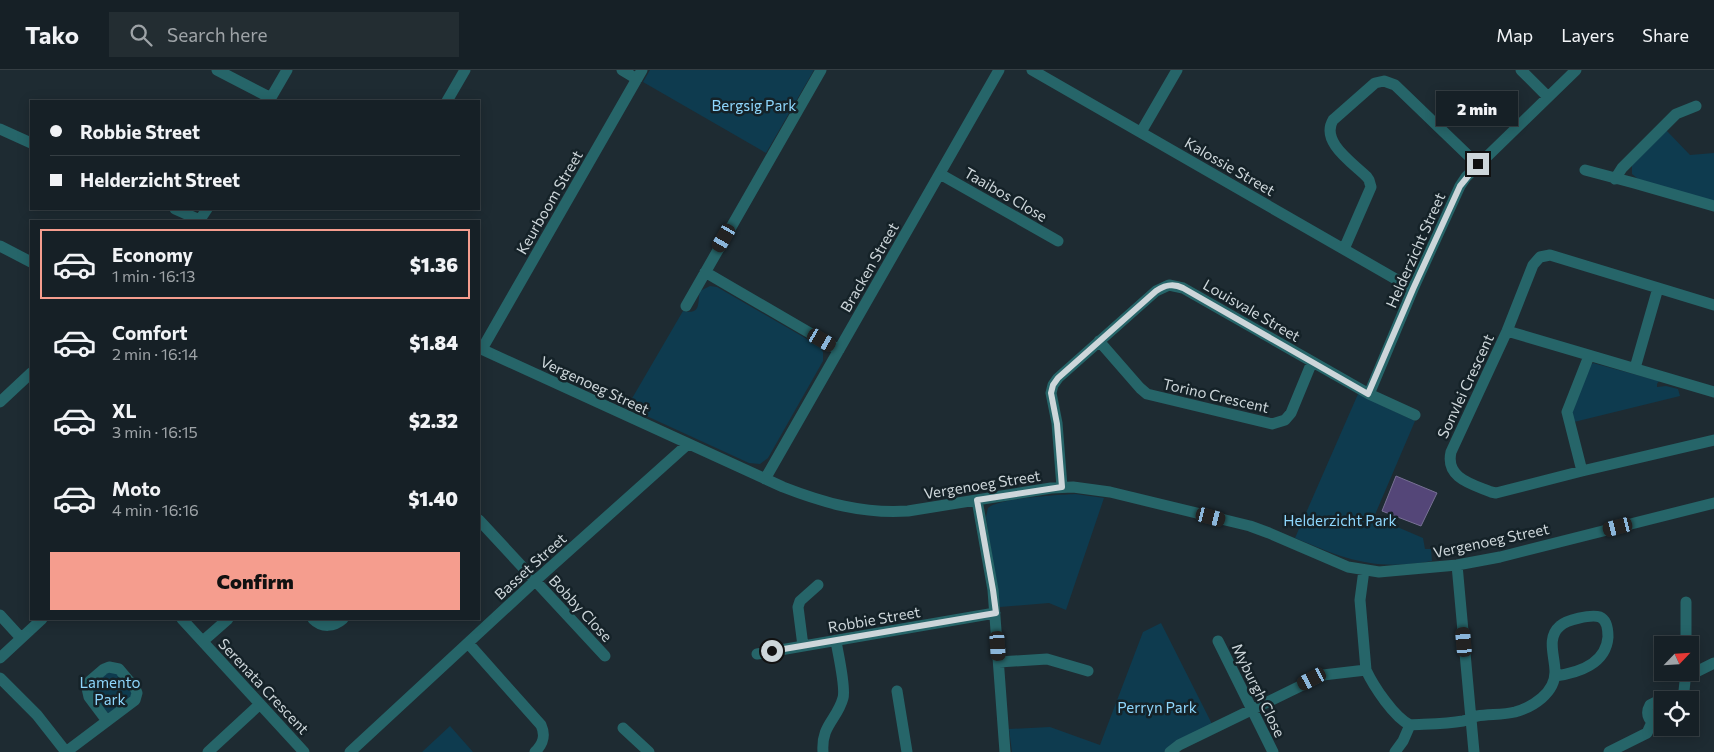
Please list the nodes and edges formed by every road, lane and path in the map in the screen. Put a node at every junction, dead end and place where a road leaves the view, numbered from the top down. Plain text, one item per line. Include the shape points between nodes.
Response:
1 (218, 70) edge
2 (287, 70) edge
3 (465, 70) edge
4 (622, 70) edge
5 (821, 70) edge
6 (999, 70) edge
7 (1032, 70) edge
8 (1178, 70) edge
9 (1520, 70) edge
10 (1576, 70) edge
11 (640, 74) edge
12 (1548, 97) junction
13 (270, 99) edge
14 (448, 100) edge
15 (1696, 106) dead end
16 (0, 128) edge
17 (1141, 132) junction
18 (30, 143) edge
19 (1478, 164) junction
20 (1585, 170) dead end
21 (940, 174) junction
22 (1615, 179) junction
23 (1714, 206) edge
24 (177, 210) edge
25 (199, 220) edge
26 (1058, 241) dead end
27 (0, 246) edge
28 (1344, 249) junction
29 (30, 261) edge
30 (705, 272) junction
31 (1658, 288) junction
32 (1413, 289) junction
33 (1714, 304) edge
34 (686, 306) dead end
35 (1507, 331) junction
36 (1099, 341) junction
37 (481, 349) edge
38 (839, 350) junction
39 (1588, 356) junction
40 (1312, 362) junction
41 (1635, 368) junction
42 (30, 375) edge
43 (1714, 392) edge
44 (1368, 394) junction
45 (0, 402) edge
46 (1414, 415) dead end
47 (1714, 440) edge
48 (688, 444) junction
49 (1582, 471) junction
50 (765, 479) junction
51 (1062, 487) junction
52 (977, 500) junction
53 (1714, 503) edge
54 (480, 521) edge
55 (1457, 565) junction
56 (1364, 570) junction
57 (535, 581) junction
58 (818, 586) dead end
59 (1686, 602) dead end
60 (996, 613) junction
61 (0, 615) edge
62 (41, 620) edge
63 (183, 620) edge
64 (227, 620) edge
65 (314, 620) edge
66 (342, 620) edge
67 (1686, 636) edge
68 (21, 638) junction
69 (836, 641) junction
70 (1218, 641) dead end
71 (203, 642) junction
72 (468, 643) junction
73 (803, 646) junction
74 (757, 654) dead end
75 (606, 656) dead end
76 (0, 658) edge
77 (999, 662) junction
78 (1714, 663) edge
79 (1699, 669) edge
80 (1366, 670) junction
81 (1088, 671) dead end
82 (1555, 676) junction
83 (0, 678) edge
84 (897, 691) dead end
85 (1654, 702) edge
86 (260, 704) junction
87 (1252, 710) junction
88 (1471, 718) junction
89 (107, 721) junction
90 (1654, 722) edge
91 (1410, 726) junction
92 (1654, 726) edge
93 (623, 728) dead end
94 (647, 751) edge
95 (66, 752) edge
96 (208, 752) edge
97 (304, 752) edge
98 (350, 752) edge
99 (535, 752) edge
100 (823, 752) edge
101 (907, 752) edge
102 (1006, 752) edge
103 (1170, 752) edge
104 (1273, 752) edge
105 (1395, 752) edge
106 (1474, 752) edge
107 (1610, 752) edge

1 - 13 street
2 - 13 street
3 - 14 street
4 - 11 street
5 - 30 street
6 - 21 street, Bracken Street
7 - 17 street, Kalossie Street
8 - 17 street
9 - 12 street
10 - 12 street, Helderzicht Street
11 - 37 street, Keurboom Street
12 - 19 street, Helderzicht Street
15 - 22 street via 1676,114
16 - 18 street
17 - 28 street, Kalossie Street
19 - 28 street via 1395,85 1384,81 1375,83 1333,120 1330,128 1332,141 1367,177 1371,187
19 - 32 street, Helderzicht Street via 1460,186
20 - 22 street
21 - 26 street, Taaibos Close
21 - 38 street, Bracken Street
22 - 23 street
24 - 25 street
27 - 29 street
28 - 32 street, Kalossie Street
30 - 34 street
30 - 38 street
31 - 33 street, Sonvlei Crescent
31 - 35 street, Sonvlei Crescent via 1546,255 1533,266
31 - 41 street
32 - 44 street, Helderzicht Street
35 - 39 street
35 - 49 street, Sonvlei Crescent via 1451,452 1449,462 1452,471 1493,493
36 - 40 street, Louisvale Street via 1160,288 1174,285
36 - 40 street, Torino Crescent via 1147,394 1272,424 1284,420 1291,413
36 - 51 street, Louisvale Street via 1058,378 1052,388
37 - 48 street, Vergenoeg Street
38 - 50 street, Bracken Street
39 - 41 street
39 - 49 street via 1567,412
40 - 44 street, Louisvale Street
41 - 43 street
42 - 45 street
44 - 46 street, Louisvale Street
47 - 49 street, Sonvlei Crescent
48 - 50 street, Vergenoeg Street
48 - 57 street, Basset Street
50 - 52 street, Vergenoeg Street via 828,503 873,512 908,511
51 - 52 street, Vergenoeg Street
51 - 56 street, Vergenoeg Street via 1110,492 1250,526 1326,559
52 - 60 street
53 - 55 street, Vergenoeg Street
54 - 57 street
55 - 56 street, Vergenoeg Street via 1379,572
55 - 88 street
56 - 80 street via 1360,600
57 - 72 street, Basset Street
57 - 75 street, Bobby Close
58 - 73 street via 800,600 798,607
59 - 67 street
60 - 69 street, Robbie Street
60 - 77 street
61 - 68 street
62 - 68 street
63 - 71 street, Serenata Crescent
64 - 71 street
65 - 66 street via 330,626
68 - 76 street
69 - 73 street, Robbie Street
69 - 100 street via 844,693 825,732
70 - 87 street, Myburgh Close
71 - 86 street, Serenata Crescent
72 - 98 street, Basset Street
72 - 99 street via 542,725 544,740
73 - 74 street, Robbie Street
77 - 81 street via 1047,659
77 - 102 street
78 - 79 street
80 - 87 street via 1323,674
80 - 91 street via 1402,721
82 - 82 street via 1552,641 1558,628 1566,621 1600,617 1604,620 1608,638 1602,656 1573,673
82 - 88 street via 1548,693 1530,705 1514,712
83 - 95 street via 37,715
84 - 101 street
85 - 90 street via 1648,708 1648,717
86 - 96 street
86 - 97 street, Serenata Crescent
87 - 103 street
87 - 104 street, Myburgh Close
88 - 91 street
88 - 106 street
89 - 89 street via 89,697 87,688 90,681 112,666 135,688 137,696 133,703
89 - 95 street
91 - 105 street
92 - 107 street
93 - 94 street

